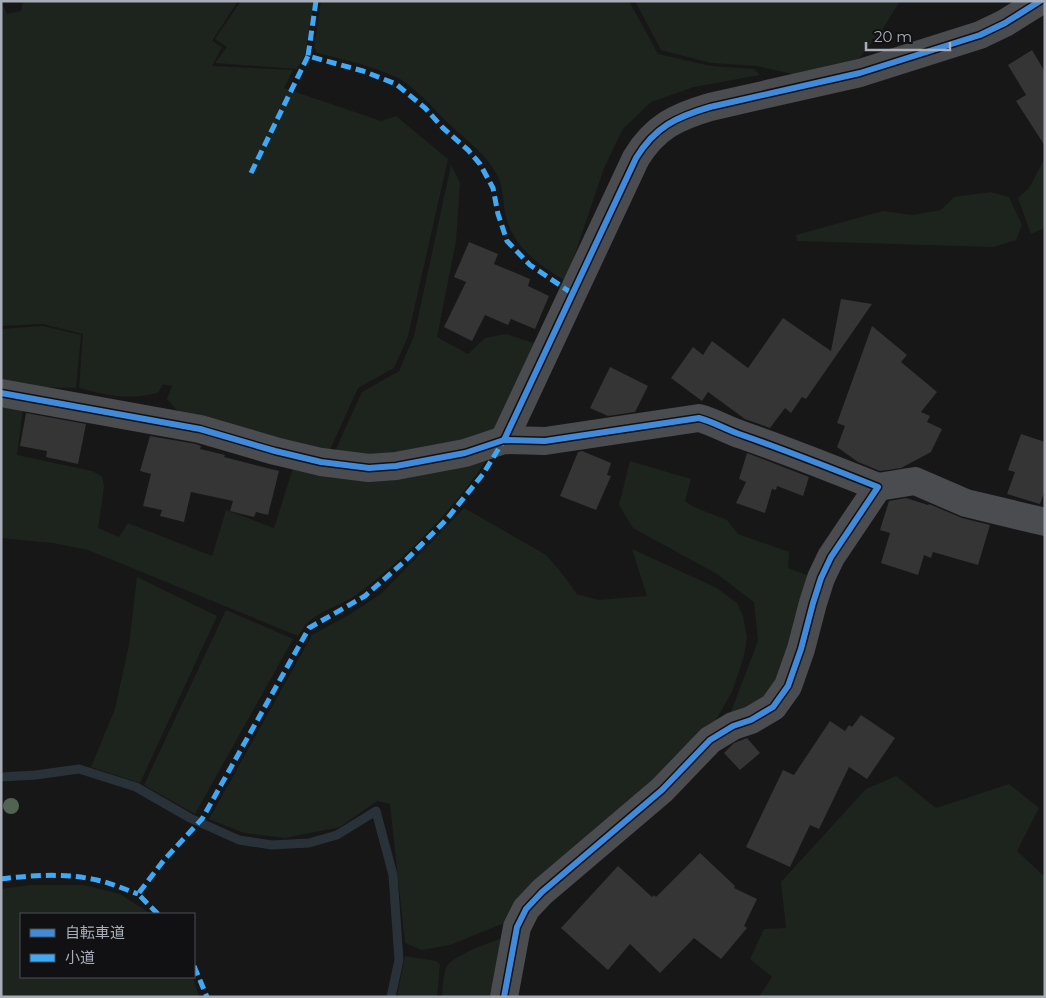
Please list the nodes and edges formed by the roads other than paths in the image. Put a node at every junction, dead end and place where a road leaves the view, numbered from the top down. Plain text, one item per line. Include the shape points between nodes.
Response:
1 (1040, 1) edge
2 (1, 393) edge
3 (504, 440) junction
4 (878, 487) junction
5 (1045, 522) edge
6 (504, 997) edge

1 - 3 street via 1005,24 980,35 860,73 702,109 659,130 636,158
2 - 3 street via 200,429 284,454 369,468 465,453
3 - 4 street via 545,441 699,418
4 - 5 street via 915,481 966,503
4 - 6 street via 828,564 788,686 773,708 710,740 662,790 526,909 517,927

